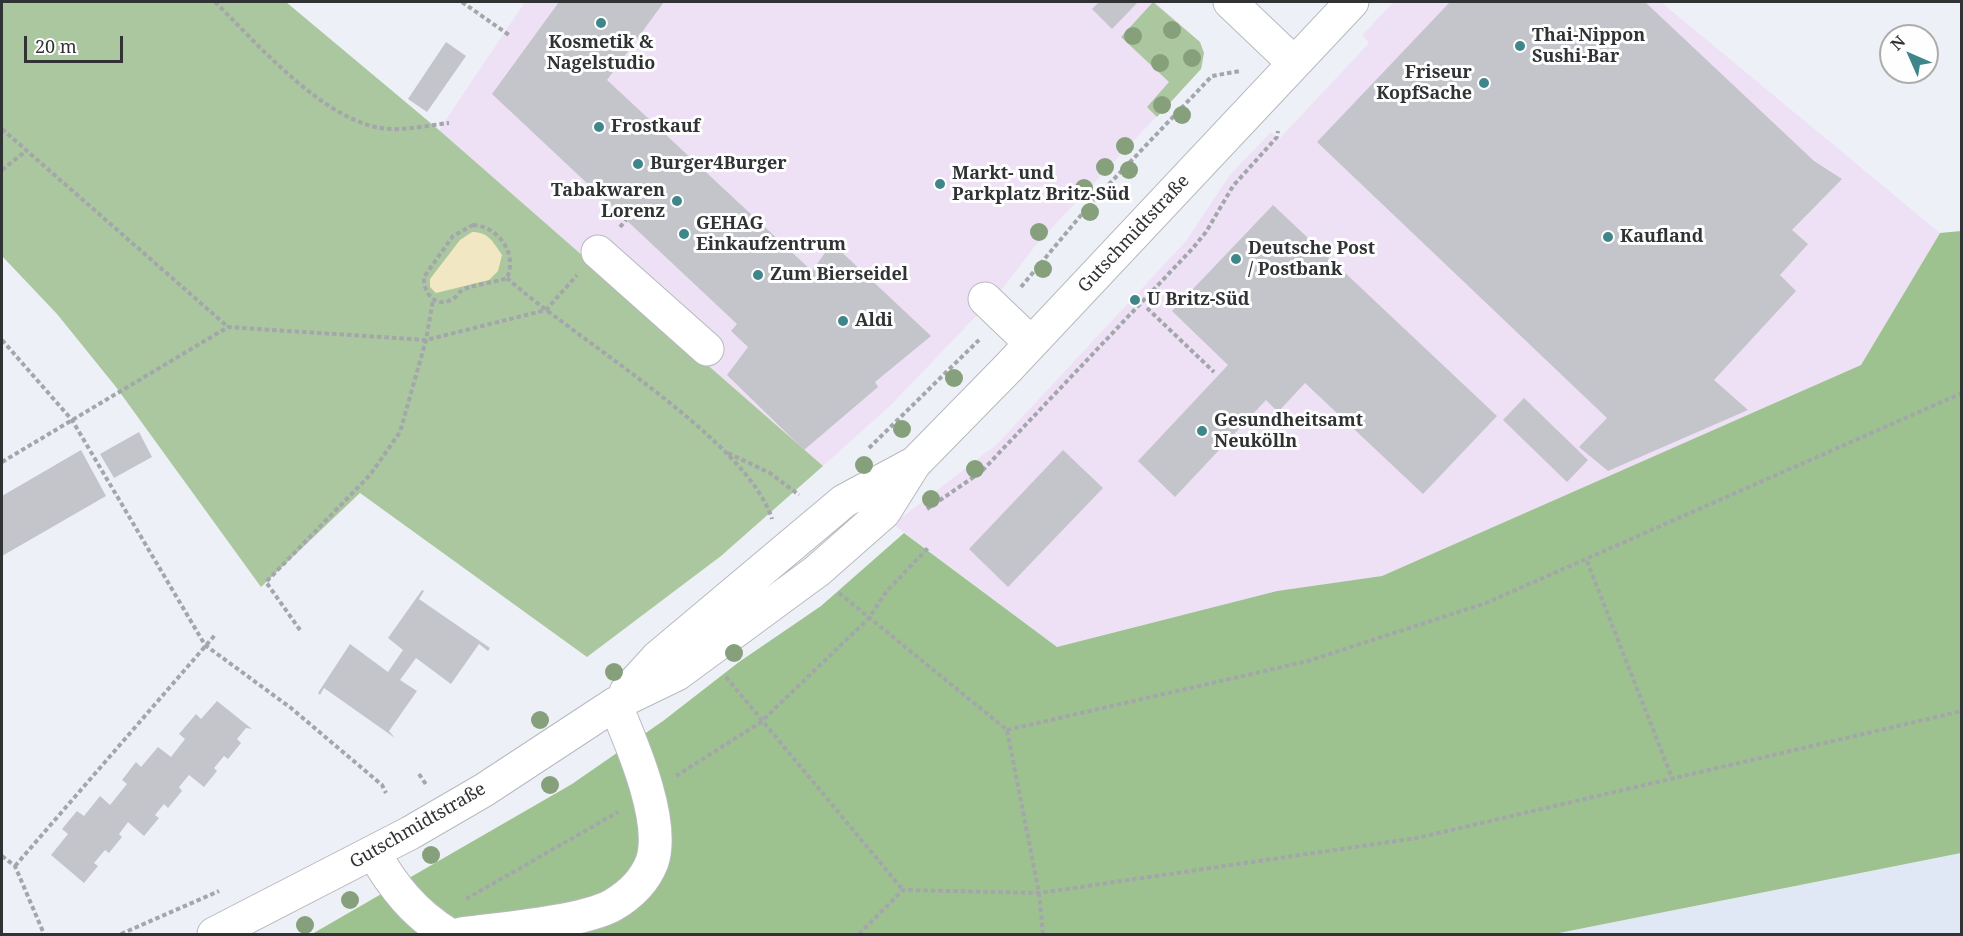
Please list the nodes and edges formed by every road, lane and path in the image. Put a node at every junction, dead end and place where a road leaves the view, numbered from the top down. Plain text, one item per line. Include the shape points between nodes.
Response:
1 (215, 2) edge
2 (462, 2) edge
3 (1230, 2) edge
4 (1352, 2) edge
5 (509, 35) dead end
6 (1294, 63) junction
7 (449, 123) dead end
8 (1278, 128) dead end
9 (2, 129) edge
10 (26, 151) junction
11 (2, 170) edge
12 (598, 252) joint
13 (507, 278) junction
14 (433, 300) junction
15 (993, 306) junction
16 (1147, 308) dead end
17 (546, 310) junction
18 (228, 327) junction
19 (2, 340) edge
20 (426, 340) junction
21 (1031, 343) junction
22 (707, 349) dead end
23 (1214, 372) dead end
24 (945, 373) dead end
25 (1962, 393) edge
26 (72, 420) junction
27 (728, 453) junction
28 (2, 462) edge
29 (800, 496) dead end
30 (926, 510) dead end
31 (778, 524) dead end
32 (928, 548) dead end
33 (1587, 561) junction
34 (830, 586) dead end
35 (869, 618) junction
36 (300, 630) dead end
37 (215, 635) dead end
38 (205, 645) junction
39 (719, 669) dead end
40 (615, 704) junction
41 (1962, 711) edge
42 (1007, 730) junction
43 (419, 774) dead end
44 (1672, 778) junction
45 (428, 789) dead end
46 (386, 793) dead end
47 (374, 854) junction
48 (2, 856) edge
49 (15, 866) junction
50 (224, 889) dead end
51 (903, 890) junction
52 (1039, 893) junction
53 (44, 934) edge
54 (121, 934) edge
55 (214, 934) edge
56 (448, 934) edge
57 (461, 934) edge
58 (859, 934) edge
59 (1043, 934) edge

1 - 7 path via 276,62 319,98 355,120 389,129
2 - 5 path
3 - 6 street
4 - 6 street, Gutschmidtstraße
6 - 15 path via 1212,76
6 - 21 street, Gutschmidtstraße
8 - 30 path via 1277,137 1222,200 1206,232 1117,331 981,472
9 - 10 path
10 - 11 path
10 - 18 path
12 - 17 path
12 - 22 street
13 - 14 path via 460,291 454,299 439,303
13 - 14 path via 512,260 507,250 494,231 473,225 453,236 424,277 427,293
13 - 17 path
14 - 20 path
15 - 21 street
15 - 24 path
16 - 23 path
17 - 20 path
17 - 27 path
18 - 20 path
18 - 26 path
19 - 26 path
20 - 36 path via 400,432 370,475 266,582
21 - 40 street, Gutschmidtstraße via 914,464 884,513 817,571 677,674
25 - 33 path
26 - 28 path
26 - 38 path
27 - 29 path via 770,473
27 - 31 path via 768,504 772,519
32 - 35 path via 886,592
33 - 42 path via 1486,603 1308,661
33 - 44 path
34 - 35 path
35 - 42 path
37 - 38 path
38 - 46 path via 291,708 382,785
38 - 49 path
39 - 51 path
40 - 47 street, Gutschmidtstraße via 475,795
40 - 57 street via 649,793 654,836 652,861 638,886 612,906 571,918
41 - 44 path
42 - 52 path
43 - 45 path
44 - 52 path via 1417,838
47 - 55 street, Gutschmidtstraße
47 - 56 street via 390,883 425,921
48 - 49 path
49 - 53 path
50 - 54 path
51 - 52 path
51 - 58 path
52 - 59 path

